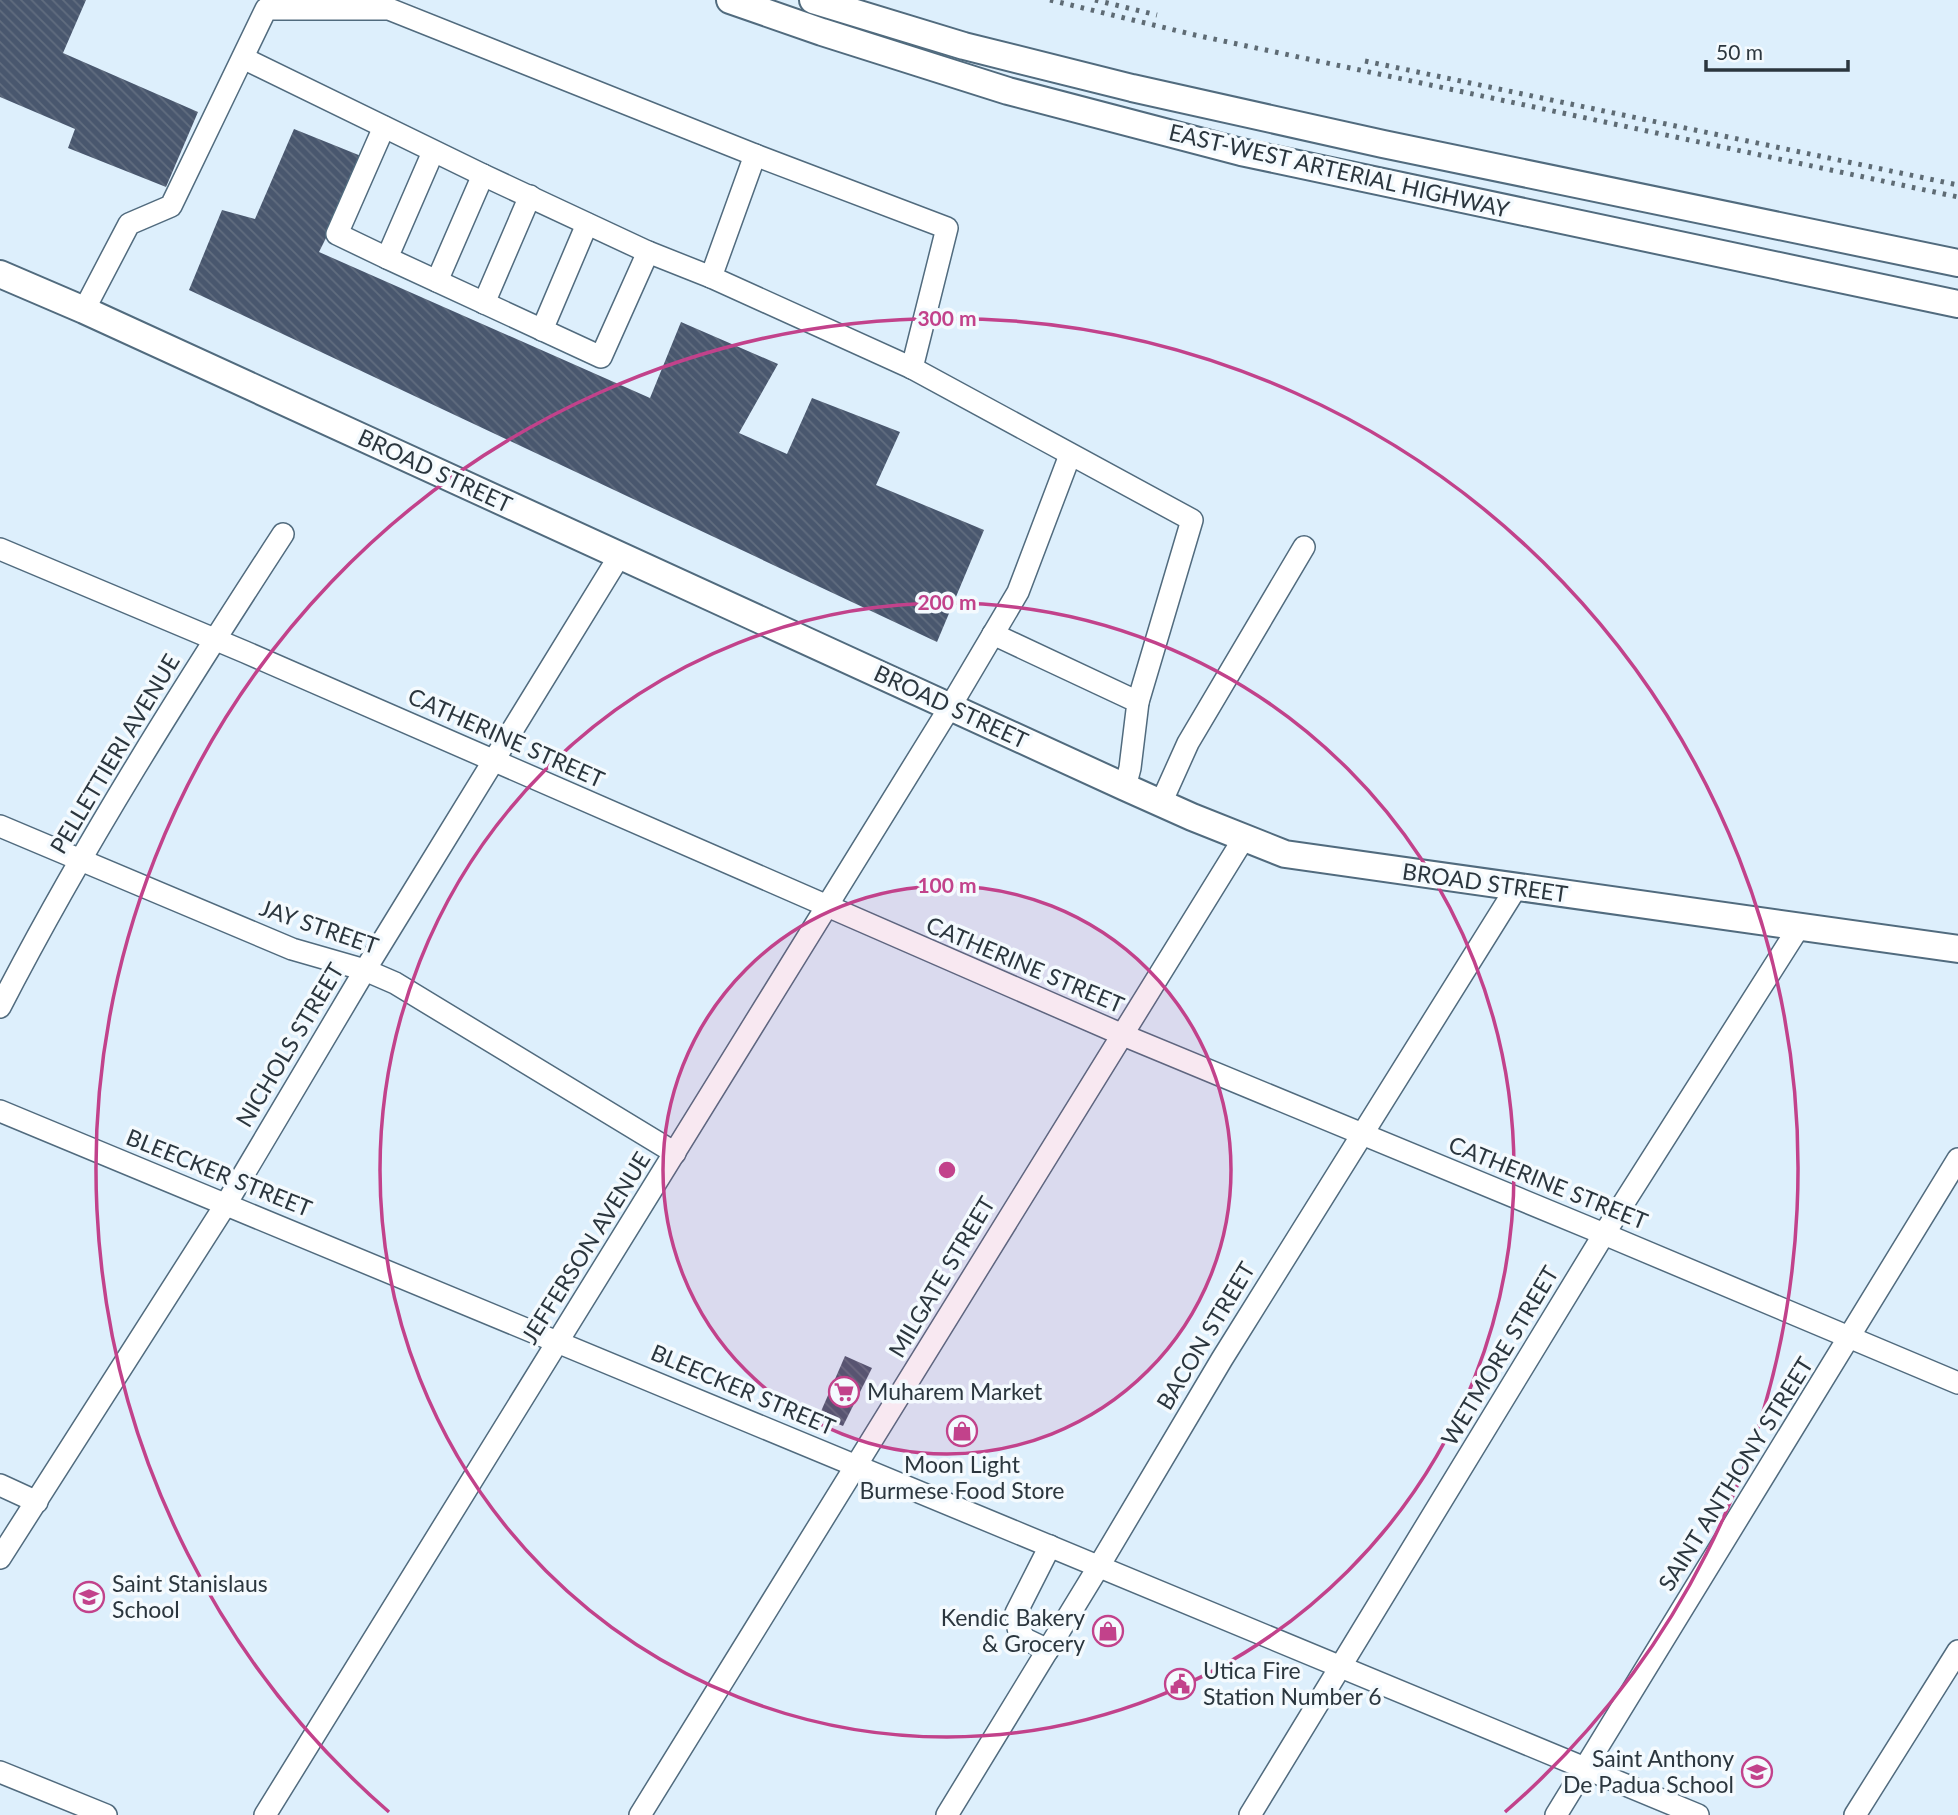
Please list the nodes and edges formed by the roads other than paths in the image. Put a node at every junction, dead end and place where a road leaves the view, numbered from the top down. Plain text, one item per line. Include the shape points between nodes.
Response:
1 (730, 0) edge
2 (813, 0) edge
3 (258, 4) edge
4 (243, 58) junction
5 (384, 127) junction
6 (433, 152) junction
7 (755, 155) junction
8 (483, 175) junction
9 (530, 196) junction
10 (587, 223) junction
11 (648, 252) junction
12 (387, 258) junction
13 (1958, 263) edge
14 (0, 274) edge
15 (711, 277) junction
16 (437, 281) junction
17 (484, 303) junction
18 (1958, 304) edge
19 (84, 310) junction
20 (542, 330) junction
21 (912, 368) junction
22 (1070, 455) junction
23 (282, 534) dead end
24 (1304, 547) dead end
25 (0, 549) edge
26 (620, 555) junction
27 (993, 634) junction
28 (215, 639) junction
29 (1138, 702) junction
30 (950, 708) junction
31 (493, 760) junction
32 (1125, 787) junction
33 (1161, 803) junction
34 (0, 827) edge
35 (1244, 838) junction
36 (81, 860) junction
37 (1516, 888) junction
38 (825, 907) junction
39 (1799, 927) junction
40 (1958, 949) edge
41 (365, 970) junction
42 (0, 1007) edge
43 (1123, 1035) junction
44 (0, 1111) edge
45 (1363, 1135) junction
46 (675, 1153) junction
47 (1958, 1159) edge
48 (226, 1204) junction
49 (1604, 1234) junction
50 (1850, 1338) junction
51 (559, 1341) junction
52 (1958, 1383) edge
53 (858, 1466) junction
54 (0, 1485) edge
55 (37, 1502) junction
56 (1050, 1546) junction
57 (0, 1558) edge
58 (1099, 1566) junction
59 (1048, 1650) junction
60 (1958, 1650) edge
61 (1341, 1666) junction
62 (1586, 1768) junction
63 (0, 1772) edge
64 (106, 1815) edge
65 (265, 1815) edge
66 (640, 1815) edge
67 (947, 1815) edge
68 (1250, 1815) edge
69 (1556, 1815) edge
70 (1698, 1815) edge
71 (1855, 1815) edge

1 - 18 main road, EAST-WEST ARTERIAL HIGHWAY via 1008,91 1241,152
2 - 13 main road, EAST-WEST ARTERIAL HIGHWAY via 964,46 1145,91
3 - 4 street
3 - 7 street via 389,9
4 - 5 street
4 - 19 street via 170,206 129,224
5 - 6 street
5 - 12 street via 337,234
6 - 8 street
6 - 12 street
7 - 15 street
7 - 21 street via 947,228
8 - 9 street
8 - 16 street
9 - 10 street
9 - 17 street
10 - 11 street
10 - 20 street
11 - 15 street
11 - 20 street via 601,357
12 - 16 street
14 - 19 main road, BROAD STREET
15 - 21 street
16 - 17 street
17 - 20 street
19 - 26 main road, BROAD STREET
21 - 22 street
22 - 27 street, JEFFERSON AVENUE via 1018,592
22 - 29 street via 1192,520
23 - 28 street, PELLETTIERI AVENUE
24 - 33 street via 1188,743
25 - 28 street, CATHERINE STREET
26 - 30 main road, BROAD STREET
26 - 31 street, NICHOLS STREET
27 - 29 street
27 - 30 street, JEFFERSON AVENUE
28 - 31 street, CATHERINE STREET
28 - 36 street, PELLETTIERI AVENUE
29 - 32 street
30 - 32 main road, BROAD STREET
30 - 38 street, JEFFERSON AVENUE
31 - 38 street, CATHERINE STREET
31 - 41 street, NICHOLS STREET
32 - 33 main road, BROAD STREET
33 - 35 main road, BROAD STREET
34 - 36 street, JAY STREET
35 - 37 main road, BROAD STREET via 1285,854
35 - 43 street, MILGATE STREET
36 - 41 street, JAY STREET via 292,949
36 - 42 street, PELLETTIERI AVENUE
37 - 39 main road, BROAD STREET
37 - 45 street, BACON STREET
38 - 43 street, CATHERINE STREET
38 - 46 street, JEFFERSON AVENUE
39 - 40 main road, BROAD STREET
39 - 49 street, WETMORE STREET
41 - 46 street, JAY STREET via 395,983
41 - 48 street, NICHOLS STREET
43 - 45 street, CATHERINE STREET
43 - 53 street, MILGATE STREET
44 - 48 street, BLEECKER STREET
45 - 49 street, CATHERINE STREET
45 - 58 street, BACON STREET
46 - 51 street, JEFFERSON AVENUE
47 - 50 street, SAINT ANTHONY STREET
48 - 51 street, BLEECKER STREET
48 - 55 street, NICHOLS STREET
49 - 50 street, CATHERINE STREET
49 - 61 street, WETMORE STREET
50 - 52 street, CATHERINE STREET
50 - 62 street, SAINT ANTHONY STREET
51 - 53 street, BLEECKER STREET
51 - 65 street, JEFFERSON AVENUE
53 - 56 street, BLEECKER STREET
53 - 66 street, MILGATE STREET
54 - 55 street
55 - 57 street, NICHOLS STREET
56 - 58 street, BLEECKER STREET
56 - 59 street via 1016,1613 1025,1639
58 - 59 street, BACON STREET
58 - 61 street, BLEECKER STREET
59 - 67 street, BACON STREET
60 - 71 street
61 - 62 street, BLEECKER STREET
61 - 68 street, WETMORE STREET
62 - 69 street, SAINT ANTHONY STREET
62 - 70 street, BLEECKER STREET
63 - 64 street

